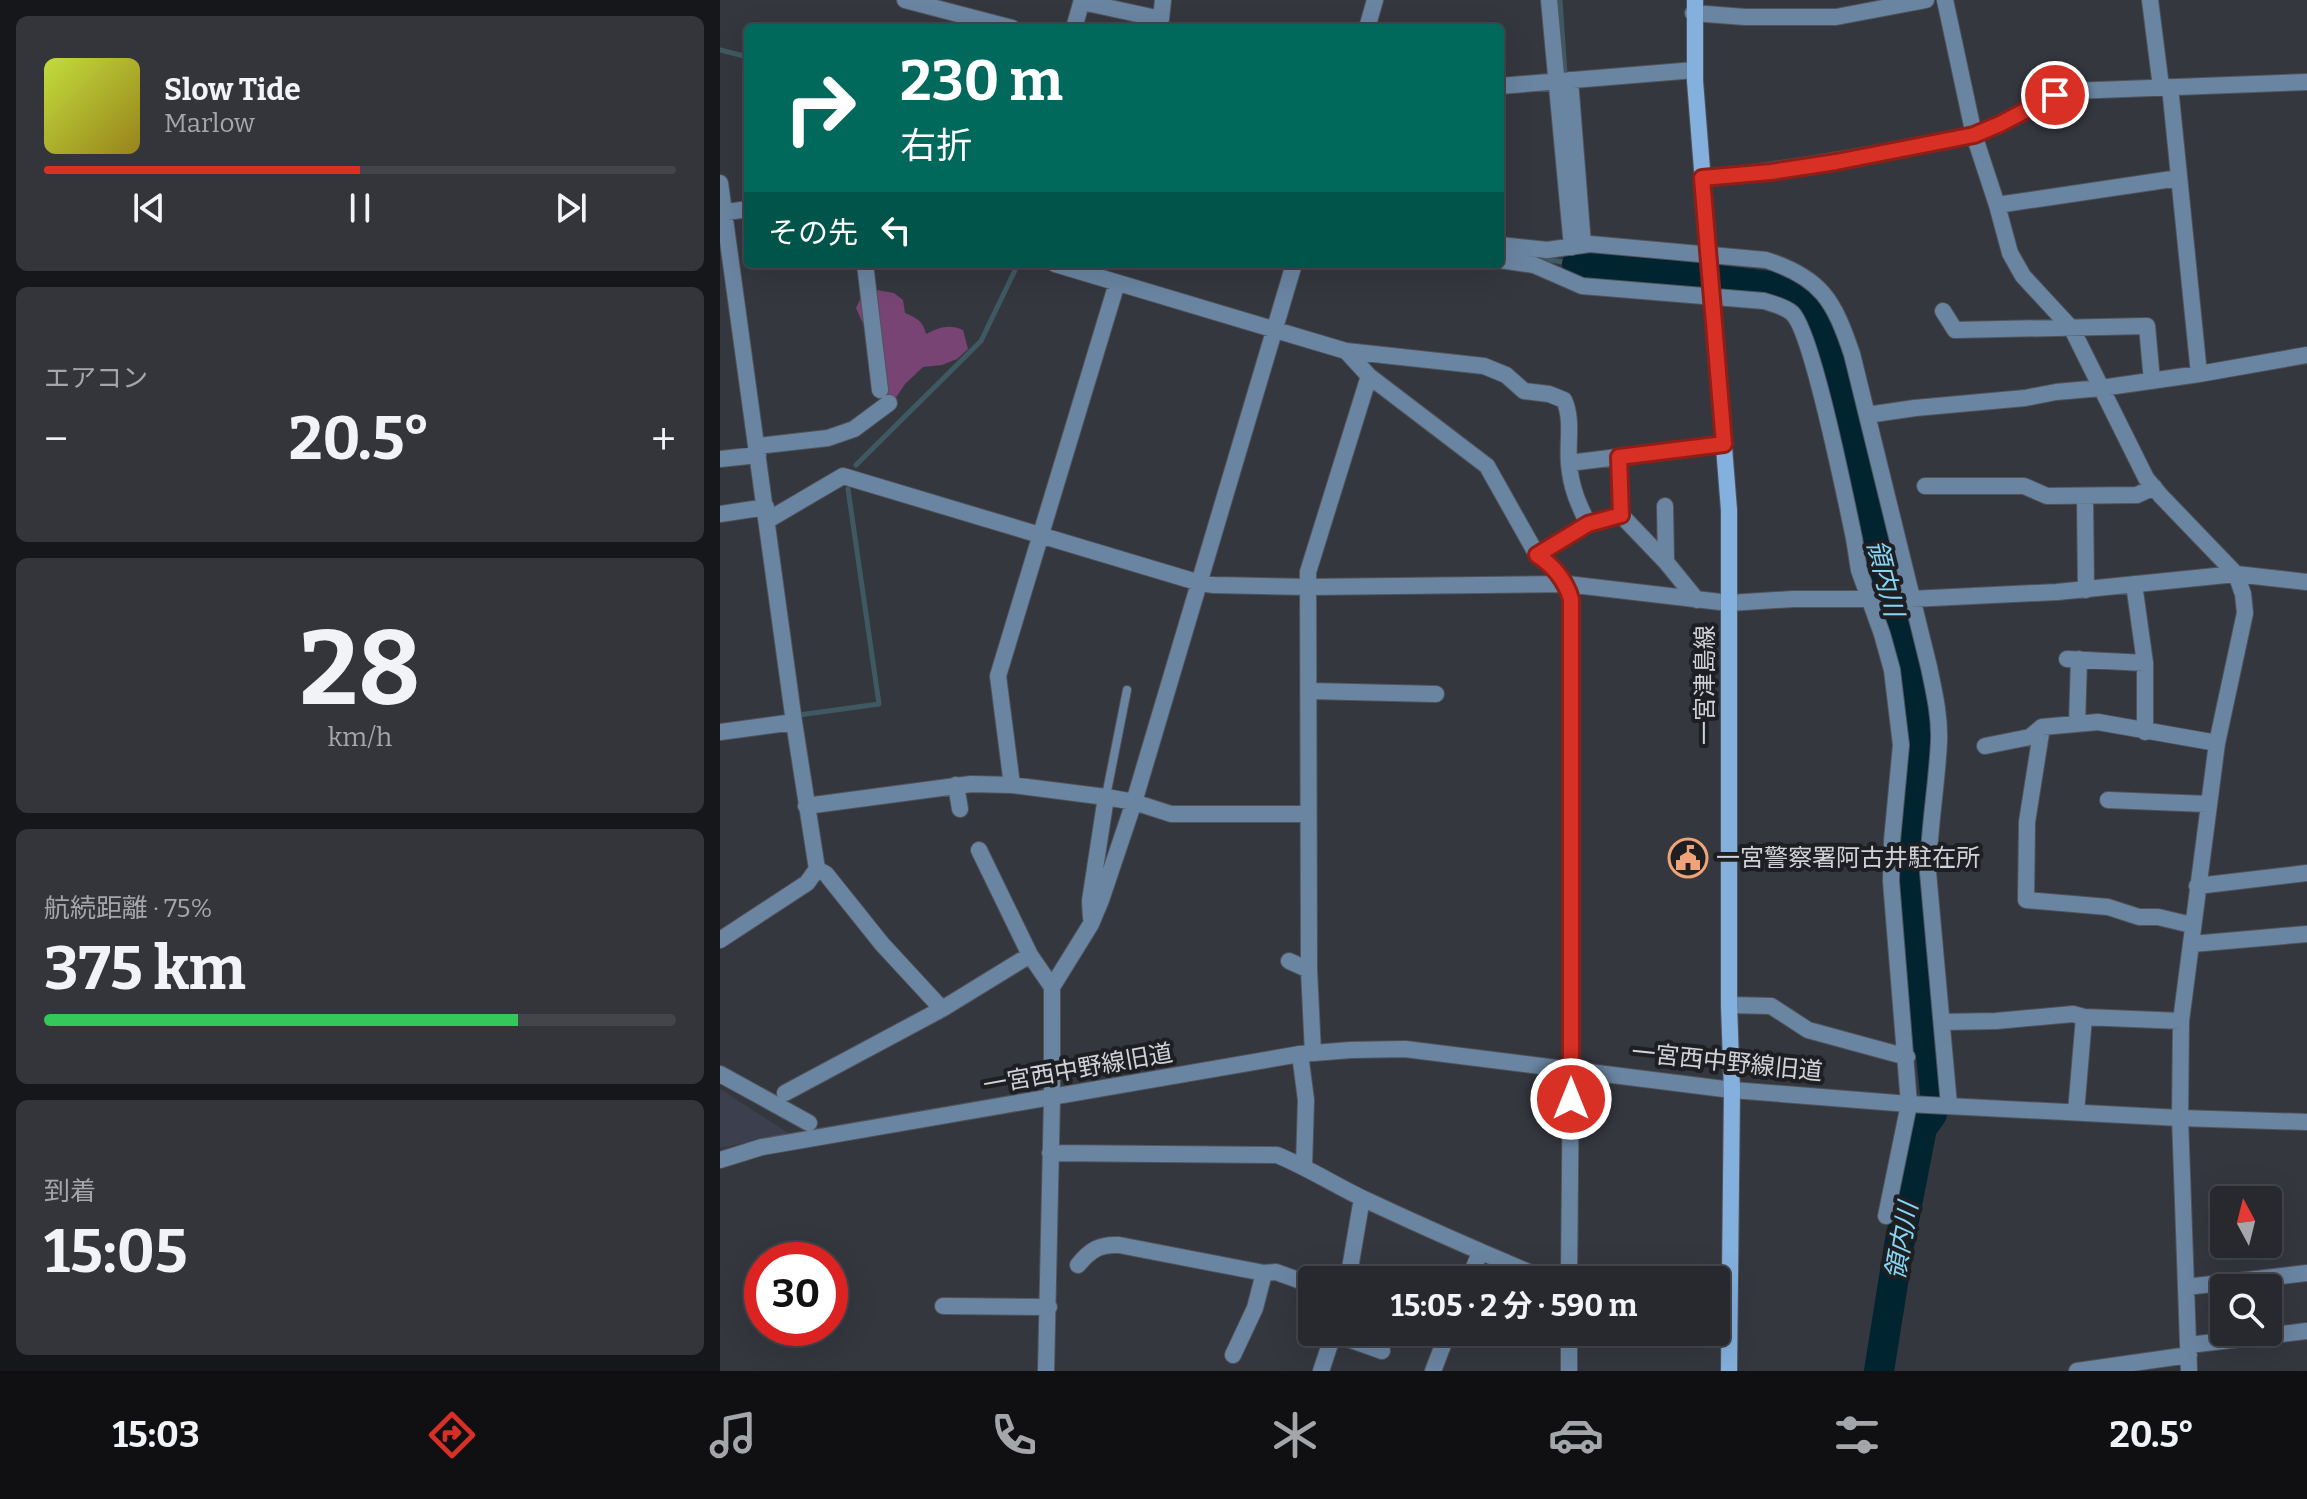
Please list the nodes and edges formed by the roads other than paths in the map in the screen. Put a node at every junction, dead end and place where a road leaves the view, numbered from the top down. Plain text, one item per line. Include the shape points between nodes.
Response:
1 (905, 0) edge
2 (1163, 0) edge
3 (1375, 0) edge
4 (1549, 0) edge
5 (1926, 0) edge
6 (1945, 0) edge
7 (2150, 0) edge
8 (1082, 1) edge
9 (941, 6) edge
10 (1694, 6) edge
11 (1746, 8) edge
12 (999, 24) edge
13 (1075, 24) edge
14 (1368, 24) edge
15 (1695, 70) junction
16 (1563, 81) junction
17 (2307, 82) edge
18 (1504, 86) edge
19 (2166, 87) junction
20 (1974, 135) junction
21 (1702, 178) junction
22 (2179, 178) junction
23 (720, 183) edge
24 (1997, 205) junction
25 (744, 209) edge
26 (722, 212) edge
27 (1504, 245) edge
28 (1578, 246) junction
29 (1709, 254) junction
30 (1504, 261) edge
31 (866, 268) edge
32 (1068, 268) edge
33 (1293, 268) edge
34 (1117, 283) junction
35 (1712, 297) junction
36 (1943, 311) dead end
37 (2072, 329) junction
38 (1275, 331) junction
39 (1346, 351) junction
40 (2307, 355) edge
41 (2199, 374) junction
42 (1369, 376) junction
43 (2152, 381) junction
44 (2101, 388) junction
45 (1867, 415) junction
46 (1724, 444) junction
47 (758, 450) junction
48 (1619, 457) junction
49 (720, 459) edge
50 (1569, 463) junction
51 (1925, 486) dead end
52 (2154, 487) junction
53 (2085, 496) junction
54 (1665, 506) dead end
55 (720, 514) edge
56 (767, 514) junction
57 (1621, 515) junction
58 (1588, 524) junction
59 (1041, 536) junction
60 (1537, 555) junction
61 (1666, 562) junction
62 (2236, 574) junction
63 (2307, 582) edge
64 (1200, 583) junction
65 (1567, 584) junction
66 (2134, 584) junction
67 (1309, 587) junction
68 (2086, 590) junction
69 (1870, 599) junction
70 (1911, 599) junction
71 (1697, 600) junction
72 (1729, 603) junction
73 (2145, 663) junction
74 (1127, 690) dead end
75 (1310, 691) junction
76 (1436, 694) dead end
77 (794, 722) junction
78 (2077, 724) junction
79 (2042, 727) junction
80 (720, 732) edge
81 (2145, 732) junction
82 (2217, 743) junction
83 (1985, 746) dead end
84 (956, 785) junction
85 (1012, 785) junction
86 (1106, 797) junction
87 (2108, 800) dead end
88 (1134, 802) junction
89 (2207, 804) junction
90 (806, 806) junction
91 (960, 809) dead end
92 (1308, 814) junction
93 (979, 850) dead end
94 (817, 869) junction
95 (2307, 873) edge
96 (2197, 886) junction
97 (1091, 924) junction
98 (2192, 925) junction
99 (2307, 934) edge
100 (720, 940) edge
101 (2192, 944) junction
102 (1030, 955) junction
103 (1289, 961) dead end
104 (1309, 970) junction
105 (1052, 987) junction
106 (1729, 1005) junction
107 (942, 1009) junction
108 (2084, 1017) junction
109 (2181, 1021) junction
110 (1942, 1022) junction
111 (1306, 1054) junction
112 (1907, 1057) junction
113 (1571, 1069) junction
114 (720, 1074) edge
115 (1732, 1090) junction
116 (785, 1093) dead end
117 (1052, 1098) junction
118 (1909, 1104) junction
119 (1949, 1105) junction
120 (2076, 1112) junction
121 (2180, 1118) junction
122 (2307, 1122) edge
123 (809, 1123) dead end
124 (1050, 1153) junction
125 (720, 1160) edge
126 (1304, 1166) junction
127 (1362, 1198) junction
128 (1886, 1216) dead end
129 (1480, 1252) junction
130 (1078, 1265) dead end
131 (1350, 1266) edge
132 (1474, 1266) edge
133 (1514, 1266) edge
134 (1569, 1266) edge
135 (1725, 1266) edge
136 (1264, 1273) junction
137 (2307, 1273) edge
138 (1298, 1280) edge
139 (2186, 1287) junction
140 (943, 1306) dead end
141 (1049, 1307) junction
142 (2307, 1331) edge
143 (1330, 1346) edge
144 (1369, 1346) edge
145 (1443, 1346) edge
146 (1569, 1346) edge
147 (1727, 1346) edge
148 (1382, 1351) dead end
149 (1233, 1355) dead end
150 (2189, 1357) edge
151 (1046, 1371) edge
152 (1321, 1371) edge
153 (1433, 1371) edge
154 (1569, 1371) edge
155 (1729, 1371) edge
156 (2077, 1371) edge

1 - 9 street
2 - 8 street via 1161,19
3 - 14 street
4 - 16 street
5 - 11 street via 1836,17
6 - 20 street
7 - 19 street
8 - 13 street
9 - 12 street
10 - 11 street
10 - 15 main road, 一宮津島線
15 - 16 street
15 - 21 main road, 一宮津島線
16 - 18 street
16 - 28 street
17 - 19 street
19 - 20 street via 2055,95
19 - 22 street
20 - 21 street via 1836,162
20 - 24 street
21 - 29 main road, 一宮津島線
22 - 24 street
22 - 41 street
23 - 26 street
24 - 37 street via 2010,253 2023,276
25 - 26 street
26 - 47 street
27 - 28 street via 1547,250
28 - 29 street
29 - 35 main road, 一宮津島線
29 - 45 street via 1787,267 1822,292 1844,330
30 - 35 street via 1534,265 1582,286
31 - 47 street via 885,396 854,429
32 - 34 street
33 - 38 street
34 - 38 street
34 - 59 street
35 - 46 main road, 一宮津島線
35 - 69 street via 1764,301 1794,314 1808,346
36 - 37 street via 1955,330
37 - 43 street via 2147,326
37 - 44 street
38 - 39 street
38 - 64 street
39 - 42 street
39 - 50 street via 1484,366 1506,375 1524,391 1564,400
40 - 41 street
41 - 43 street
42 - 60 street via 1487,466
42 - 67 street via 1308,572
43 - 44 street
44 - 45 street
44 - 52 street
45 - 70 street
46 - 48 street
46 - 72 main road, 一宮津島線
47 - 49 street
47 - 56 street
48 - 50 street
48 - 57 street
50 - 58 street via 1572,490
51 - 53 street via 2024,486 2047,496
52 - 53 street via 2137,495
52 - 62 street
53 - 68 street
54 - 61 street
55 - 56 street
56 - 59 street via 843,476
56 - 77 street
57 - 58 street
57 - 61 street
58 - 60 street
59 - 64 street
59 - 85 street via 998,676
60 - 65 street
61 - 71 street
62 - 63 street
62 - 66 street
62 - 82 street via 2245,613
64 - 67 street
64 - 88 street
65 - 67 street
65 - 71 street
65 - 113 street
66 - 68 street
66 - 73 street
67 - 75 street
68 - 70 street
69 - 70 street
69 - 72 street
69 - 112 street via 1892,670 1899,719 1891,881
70 - 110 street via 1938,710 1928,872
71 - 72 street
72 - 106 main road, 一宮津島線
73 - 78 street via 2073,659
73 - 81 street
74 - 86 lane
75 - 76 street
75 - 92 street
77 - 80 street
77 - 90 street
78 - 79 street
78 - 81 street via 2098,722
79 - 83 street via 2030,737
79 - 98 street via 2027,822 2026,900 2108,907
81 - 82 street
82 - 89 street
84 - 85 street
84 - 90 street
84 - 91 street
85 - 86 street
86 - 88 street
86 - 97 street
87 - 89 street
88 - 92 street via 1171,814
88 - 97 street
89 - 96 street
90 - 94 street
92 - 104 street
93 - 102 street
94 - 100 street via 807,883
94 - 107 street
95 - 96 street
96 - 98 street
97 - 105 street
98 - 101 street
99 - 101 street
101 - 109 street
102 - 105 street
102 - 107 street
103 - 104 street
104 - 111 street
105 - 117 street
106 - 112 street via 1771,1006 1808,1030
106 - 115 main road, 一宮津島線
107 - 116 street
108 - 109 street
108 - 110 street
108 - 120 street
109 - 121 street
110 - 119 street
111 - 113 street, 一宮西中野線旧道 via 1405,1049
111 - 117 street, 一宮西中野線旧道
111 - 126 street
112 - 118 street
113 - 115 street, 一宮西中野線旧道
113 - 134 street
114 - 123 street
115 - 118 street, 一宮西中野線旧道
115 - 135 main road, 一宮津島線
117 - 124 street
117 - 125 street, 一宮西中野線旧道 via 762,1147
118 - 119 street, 一宮西中野線旧道
118 - 128 street
119 - 120 street, 一宮西中野線旧道
120 - 121 street, 一宮西中野線旧道
121 - 122 street, 一宮西中野線旧道
121 - 139 street
124 - 126 street via 1277,1155
124 - 141 street
126 - 127 street
127 - 129 street
127 - 131 street
129 - 132 street
129 - 133 street
130 - 136 street via 1088,1252 1106,1244
136 - 138 street
136 - 149 street
137 - 139 street
139 - 150 street
140 - 141 street
141 - 151 street
142 - 150 street
143 - 152 street
144 - 148 street
145 - 153 street
146 - 154 street
147 - 155 main road, 一宮津島線
150 - 156 street

